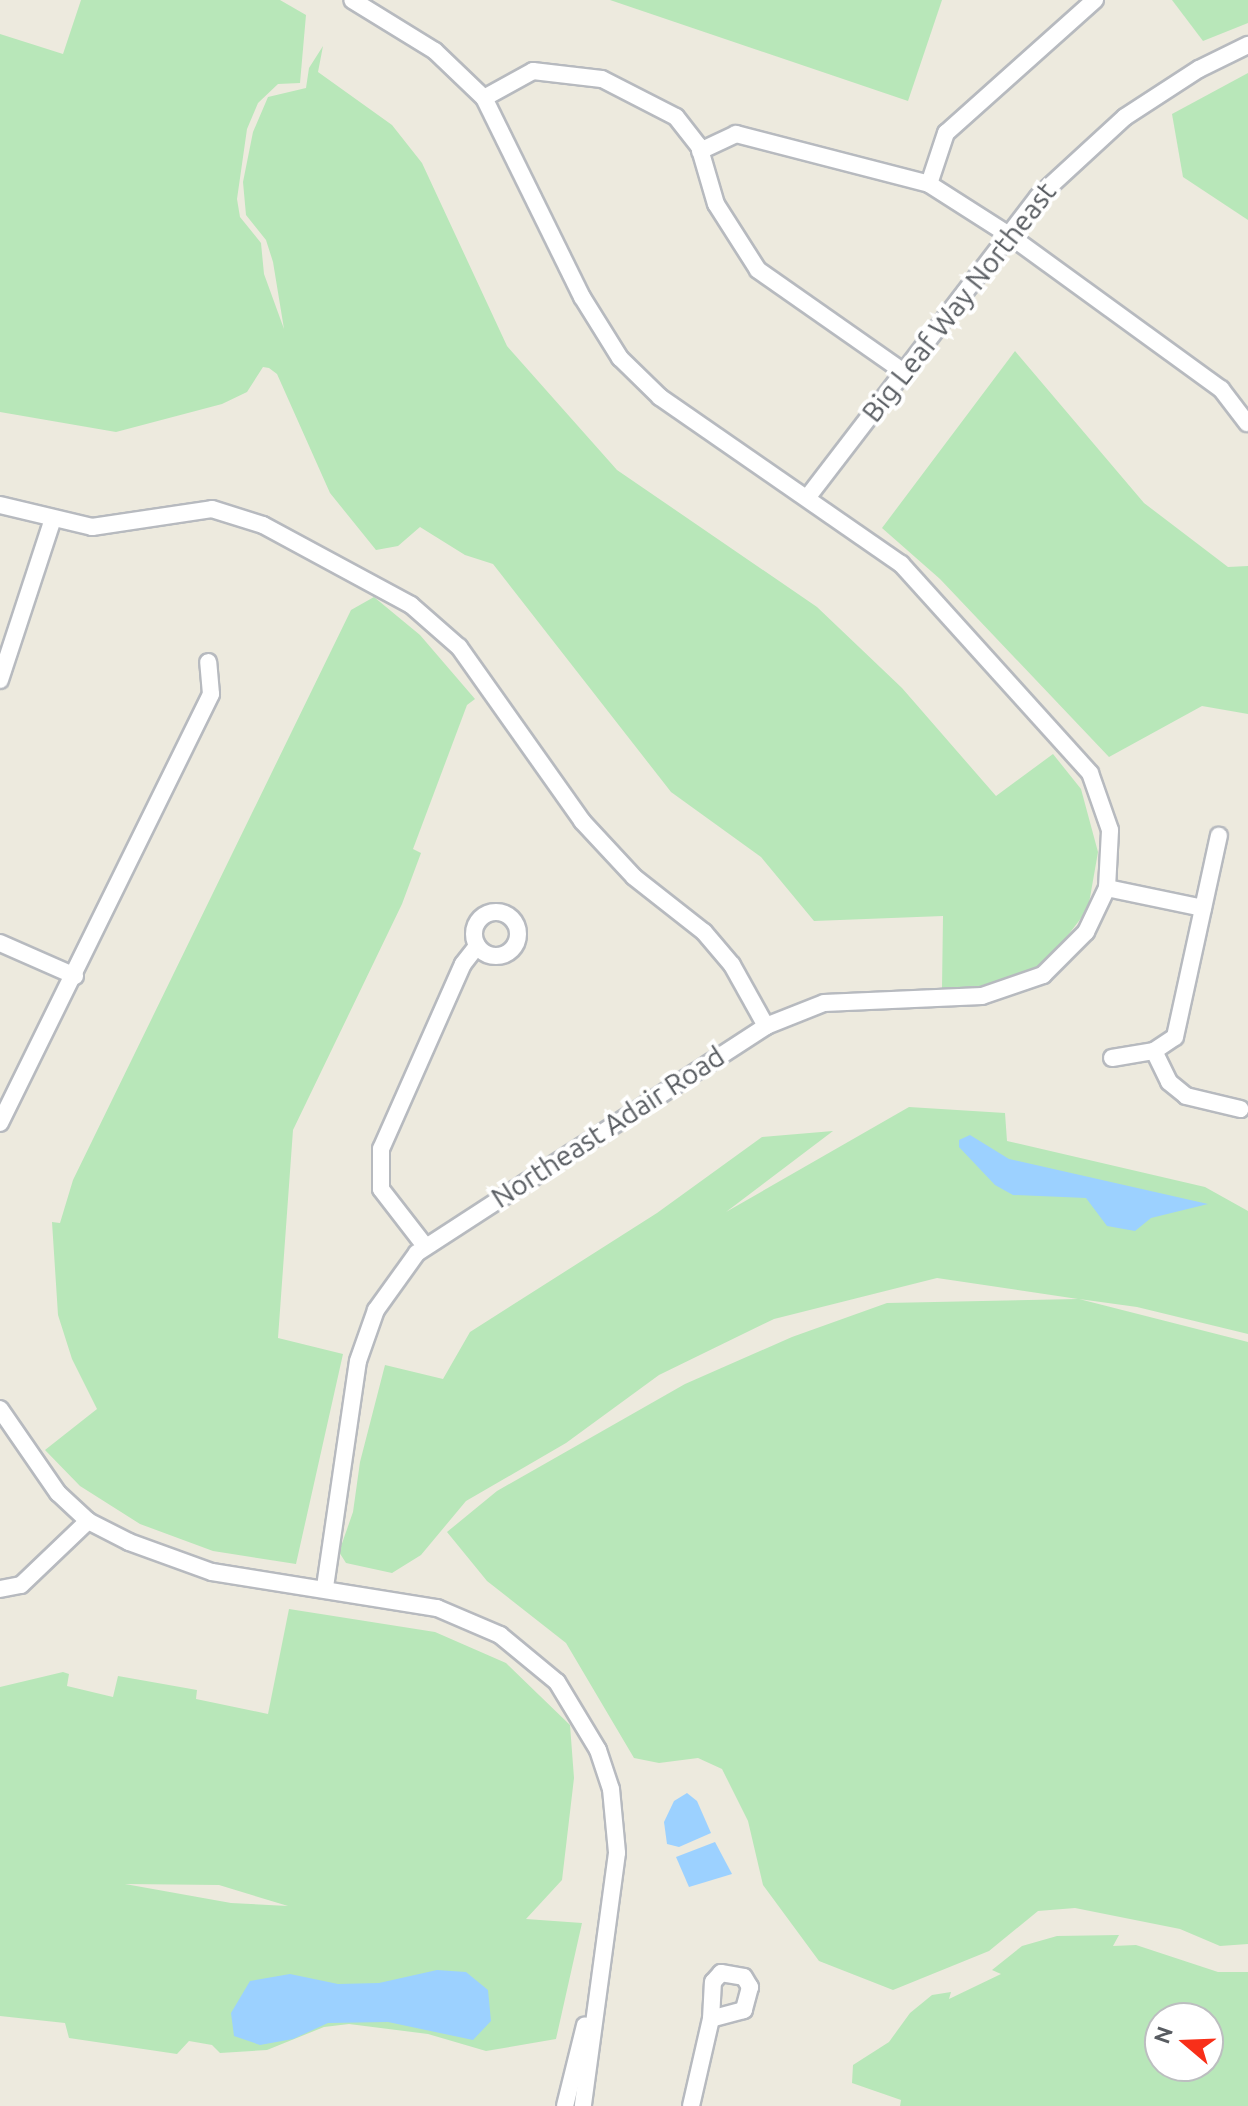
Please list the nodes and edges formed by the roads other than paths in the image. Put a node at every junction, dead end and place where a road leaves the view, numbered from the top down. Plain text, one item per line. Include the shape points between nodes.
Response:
1 (352, 0) edge
2 (1095, 0) edge
3 (1248, 45) edge
4 (484, 98) junction
5 (700, 151) junction
6 (929, 184) junction
7 (1006, 233) junction
8 (902, 371) junction
9 (1247, 423) edge
10 (807, 498) junction
11 (0, 505) edge
12 (53, 519) junction
13 (208, 662) dead end
14 (0, 680) edge
15 (1219, 836) dead end
16 (1107, 888) junction
17 (1203, 908) junction
18 (0, 943) edge
19 (477, 946) dead end
20 (75, 976) junction
21 (766, 1026) junction
22 (1154, 1051) junction
23 (1112, 1058) dead end
24 (1240, 1109) dead end
25 (0, 1123) edge
26 (425, 1246) junction
27 (0, 1409) edge
28 (88, 1521) junction
29 (325, 1587) junction
30 (0, 1589) edge
31 (604, 1949) junction
32 (711, 2019) dead end
33 (565, 2106) edge
34 (583, 2106) edge
35 (691, 2106) edge

1 - 4 street via 435,51
2 - 6 street via 946,133
3 - 7 street, Big Leaf Way Northeast via 1158,94 1096,139
4 - 5 street via 533,71 602,79 676,117
4 - 10 street via 582,297 620,358 660,397
5 - 6 street via 736,134
5 - 8 street via 716,204 758,270
6 - 7 street
7 - 8 street, Big Leaf Way Northeast
7 - 9 street via 1221,389
8 - 10 street, Big Leaf Way Northeast
10 - 16 street via 901,564 1090,773 1110,830
11 - 12 street
12 - 14 street
12 - 21 street via 92,527 124,526 169,512 212,509 263,525 411,605 459,647 582,821 634,877 704,932 732,965
13 - 20 street via 211,694
15 - 17 street
16 - 17 street
16 - 21 street, Northeast Adair Road via 1086,932 1043,975 982,996 824,1003
17 - 22 street via 1175,1037
18 - 20 street
19 - 26 street via 463,964 381,1149 381,1189
20 - 25 street
21 - 26 street, Northeast Adair Road
22 - 23 street
22 - 24 street via 1169,1082 1186,1096
26 - 29 street, Northeast Adair Road via 376,1310 358,1361
27 - 28 street via 32,1462
28 - 29 street via 168,1559 212,1572
28 - 30 street via 21,1585
29 - 31 street via 465,1617 529,1655 557,1682 579,1711 611,1789 617,1853
31 - 33 street
31 - 34 street
32 - 35 street

